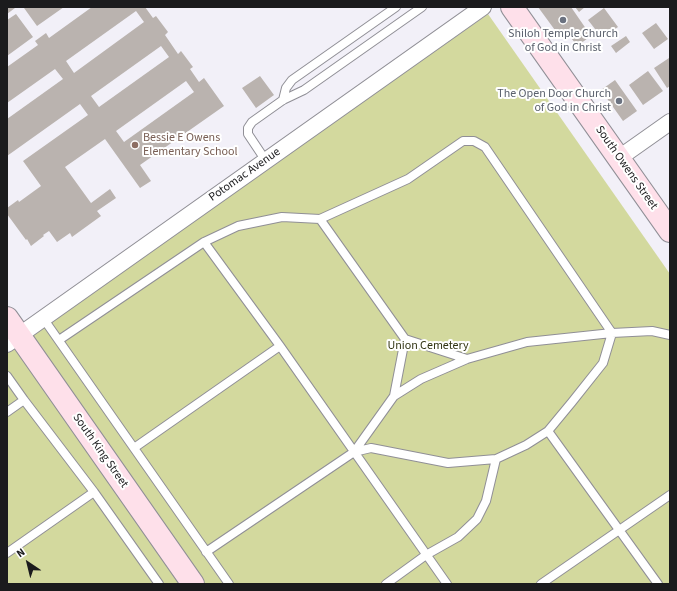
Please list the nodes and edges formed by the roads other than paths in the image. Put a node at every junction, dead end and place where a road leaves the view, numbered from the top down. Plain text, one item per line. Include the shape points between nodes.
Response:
1 (396, 7) edge
2 (422, 7) edge
3 (483, 7) edge
4 (512, 7) edge
5 (283, 100) junction
6 (670, 122) edge
7 (619, 158) junction
8 (266, 161) junction
9 (320, 219) junction
10 (670, 231) edge
11 (204, 242) junction
12 (7, 318) edge
13 (44, 318) junction
14 (612, 333) junction
15 (670, 334) edge
16 (13, 340) edge
17 (59, 340) junction
18 (404, 340) junction
19 (280, 346) junction
20 (467, 359) junction
21 (7, 376) edge
22 (394, 396) junction
23 (24, 400) junction
24 (7, 412) edge
25 (548, 431) junction
26 (134, 448) junction
27 (354, 452) junction
28 (496, 459) junction
29 (94, 492) junction
30 (670, 496) edge
31 (620, 531) junction
32 (206, 552) junction
33 (7, 553) edge
34 (426, 555) junction
35 (159, 584) edge
36 (193, 584) edge
37 (229, 584) edge
38 (386, 584) edge
39 (446, 584) edge
40 (541, 584) edge
41 (658, 584) edge

1 - 5 lane via 292,80 286,88
2 - 5 lane via 304,90
3 - 8 street, Potomac Avenue
4 - 7 street, South Owens Street
5 - 8 lane via 256,118 248,128 248,134
6 - 7 street
7 - 10 street, South Owens Street
8 - 13 street, Potomac Avenue
9 - 11 lane via 282,217 238,226
9 - 14 lane via 408,179 463,141 474,141 485,146
9 - 18 lane
11 - 17 lane
11 - 19 lane
12 - 16 street, South King Street
13 - 16 street, Potomac Avenue
13 - 17 lane
14 - 15 lane
14 - 20 lane via 527,342
14 - 25 lane via 603,363
16 - 36 street, South King Street
17 - 26 lane
18 - 20 lane
18 - 22 lane
19 - 26 lane
19 - 27 lane
20 - 22 lane via 421,379
21 - 23 lane
22 - 27 lane
23 - 24 lane
23 - 29 lane
25 - 28 lane
25 - 31 lane
26 - 32 lane
27 - 28 lane via 371,448 448,462
27 - 32 lane
27 - 34 lane
28 - 34 lane via 486,501 477,519 458,537
29 - 33 lane
29 - 35 lane
30 - 31 lane
31 - 40 lane
31 - 41 lane
32 - 37 lane
34 - 38 lane
34 - 39 lane

